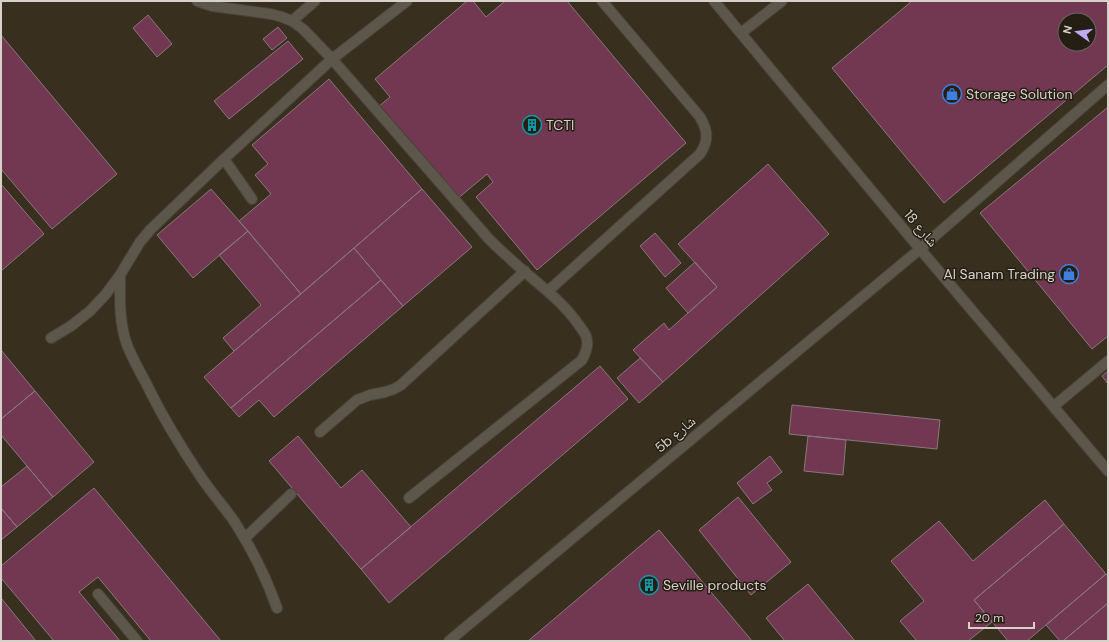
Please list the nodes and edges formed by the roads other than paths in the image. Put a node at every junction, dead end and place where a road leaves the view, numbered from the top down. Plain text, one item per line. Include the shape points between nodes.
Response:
1 (197, 1) edge
2 (315, 1) edge
3 (407, 1) edge
4 (602, 1) edge
5 (714, 1) edge
6 (782, 1) edge
7 (292, 22) junction
8 (741, 33) junction
9 (332, 59) junction
10 (1108, 86) edge
11 (224, 159) junction
12 (252, 199) dead end
13 (920, 248) junction
14 (525, 271) junction
15 (120, 275) junction
16 (548, 291) junction
17 (51, 338) dead end
18 (1108, 361) edge
19 (1054, 406) junction
20 (320, 432) dead end
21 (1108, 471) edge
22 (291, 494) dead end
23 (409, 498) dead end
24 (245, 538) junction
25 (98, 594) dead end
26 (277, 608) dead end
27 (137, 641) edge
28 (448, 641) edge

1 - 7 street via 212,6 271,14
2 - 7 street
3 - 9 street
4 - 16 street via 700,117 707,132 707,140 700,154
5 - 8 street, شارع 18
6 - 8 street
7 - 9 street via 312,37
8 - 13 street, شارع 18
9 - 11 street
9 - 14 street via 489,239
10 - 13 street, 5b شارع
11 - 12 street
11 - 15 street via 151,229
13 - 19 street, شارع 18
13 - 28 street, 5b شارع
14 - 16 street
14 - 20 street via 401,385 358,400
15 - 17 street via 90,311
15 - 24 street via 122,323 126,342 134,360 157,405 188,456
16 - 23 street via 570,313 587,338 588,345 582,360
18 - 19 street
19 - 21 street, شارع 18
22 - 24 street
24 - 26 street via 263,572
25 - 27 street

